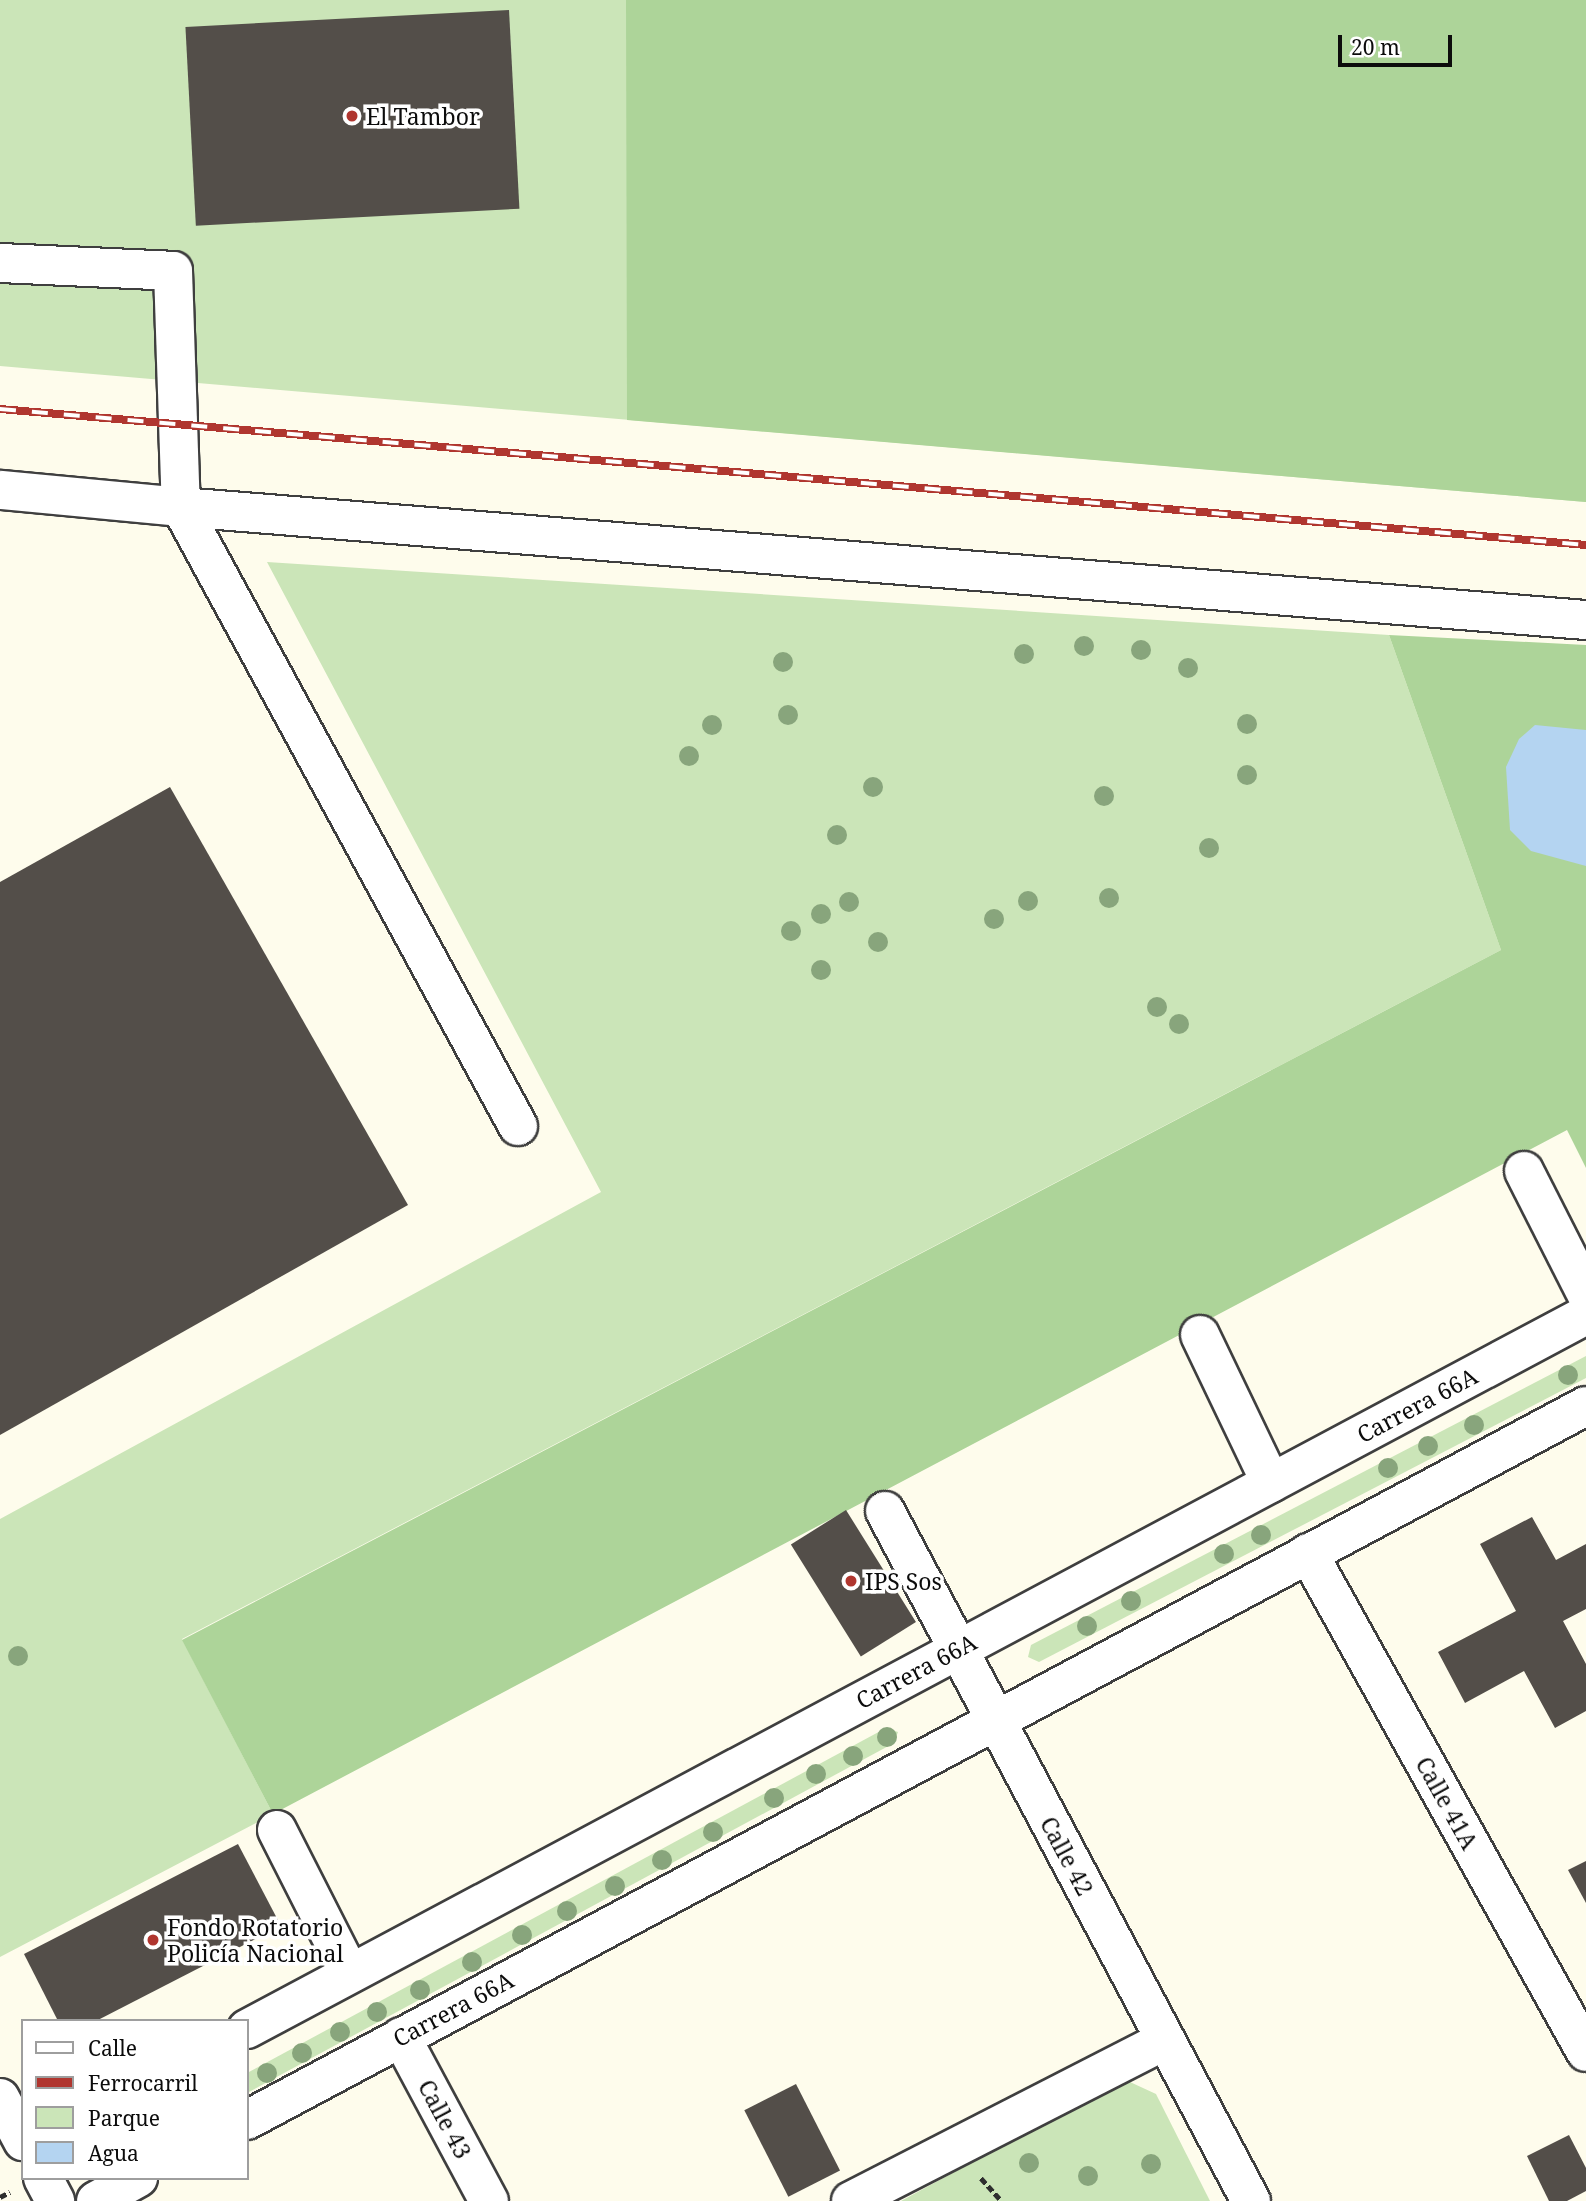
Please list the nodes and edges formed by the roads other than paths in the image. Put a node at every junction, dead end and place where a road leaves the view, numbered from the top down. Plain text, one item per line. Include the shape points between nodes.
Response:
1 (0, 262) edge
2 (0, 490) edge
3 (181, 507) junction
4 (1586, 620) edge
5 (518, 1126) dead end
6 (1524, 1171) dead end
7 (1586, 1293) edge
8 (1586, 1315) edge
9 (1200, 1335) dead end
10 (1586, 1406) edge
11 (1271, 1483) junction
12 (885, 1511) dead end
13 (1308, 1553) junction
14 (957, 1650) junction
15 (994, 1719) junction
16 (277, 1830) dead end
17 (350, 1973) junction
18 (248, 2028) edge
19 (401, 2037) junction
20 (1165, 2040) junction
21 (1586, 2052) edge
22 (0, 2098) edge
23 (248, 2119) edge
24 (21, 2137) edge
25 (21, 2149) edge
26 (0, 2160) edge
27 (44, 2180) edge
28 (134, 2180) edge
29 (55, 2201) edge
30 (96, 2201) edge
31 (489, 2201) edge
32 (851, 2201) edge
33 (1251, 2201) edge

1 - 3 street via 173,271
2 - 3 street
3 - 4 street
3 - 5 street
6 - 7 street
8 - 11 street, Carrera 66A
9 - 11 street
10 - 13 street, Carrera 66A
11 - 14 street, Carrera 66A
12 - 14 street, Calle 42
13 - 15 street, Carrera 66A
13 - 21 street, Calle 41A
14 - 15 street, Calle 42
14 - 17 street, Carrera 66A
15 - 19 street, Carrera 66A
15 - 20 street, Calle 42
16 - 17 street
17 - 18 street, Carrera 66A
19 - 23 street, Carrera 66A
19 - 31 street, Calle 43
20 - 32 street
20 - 33 street, Calle 42
22 - 24 street
25 - 26 street
27 - 29 street
28 - 30 street

